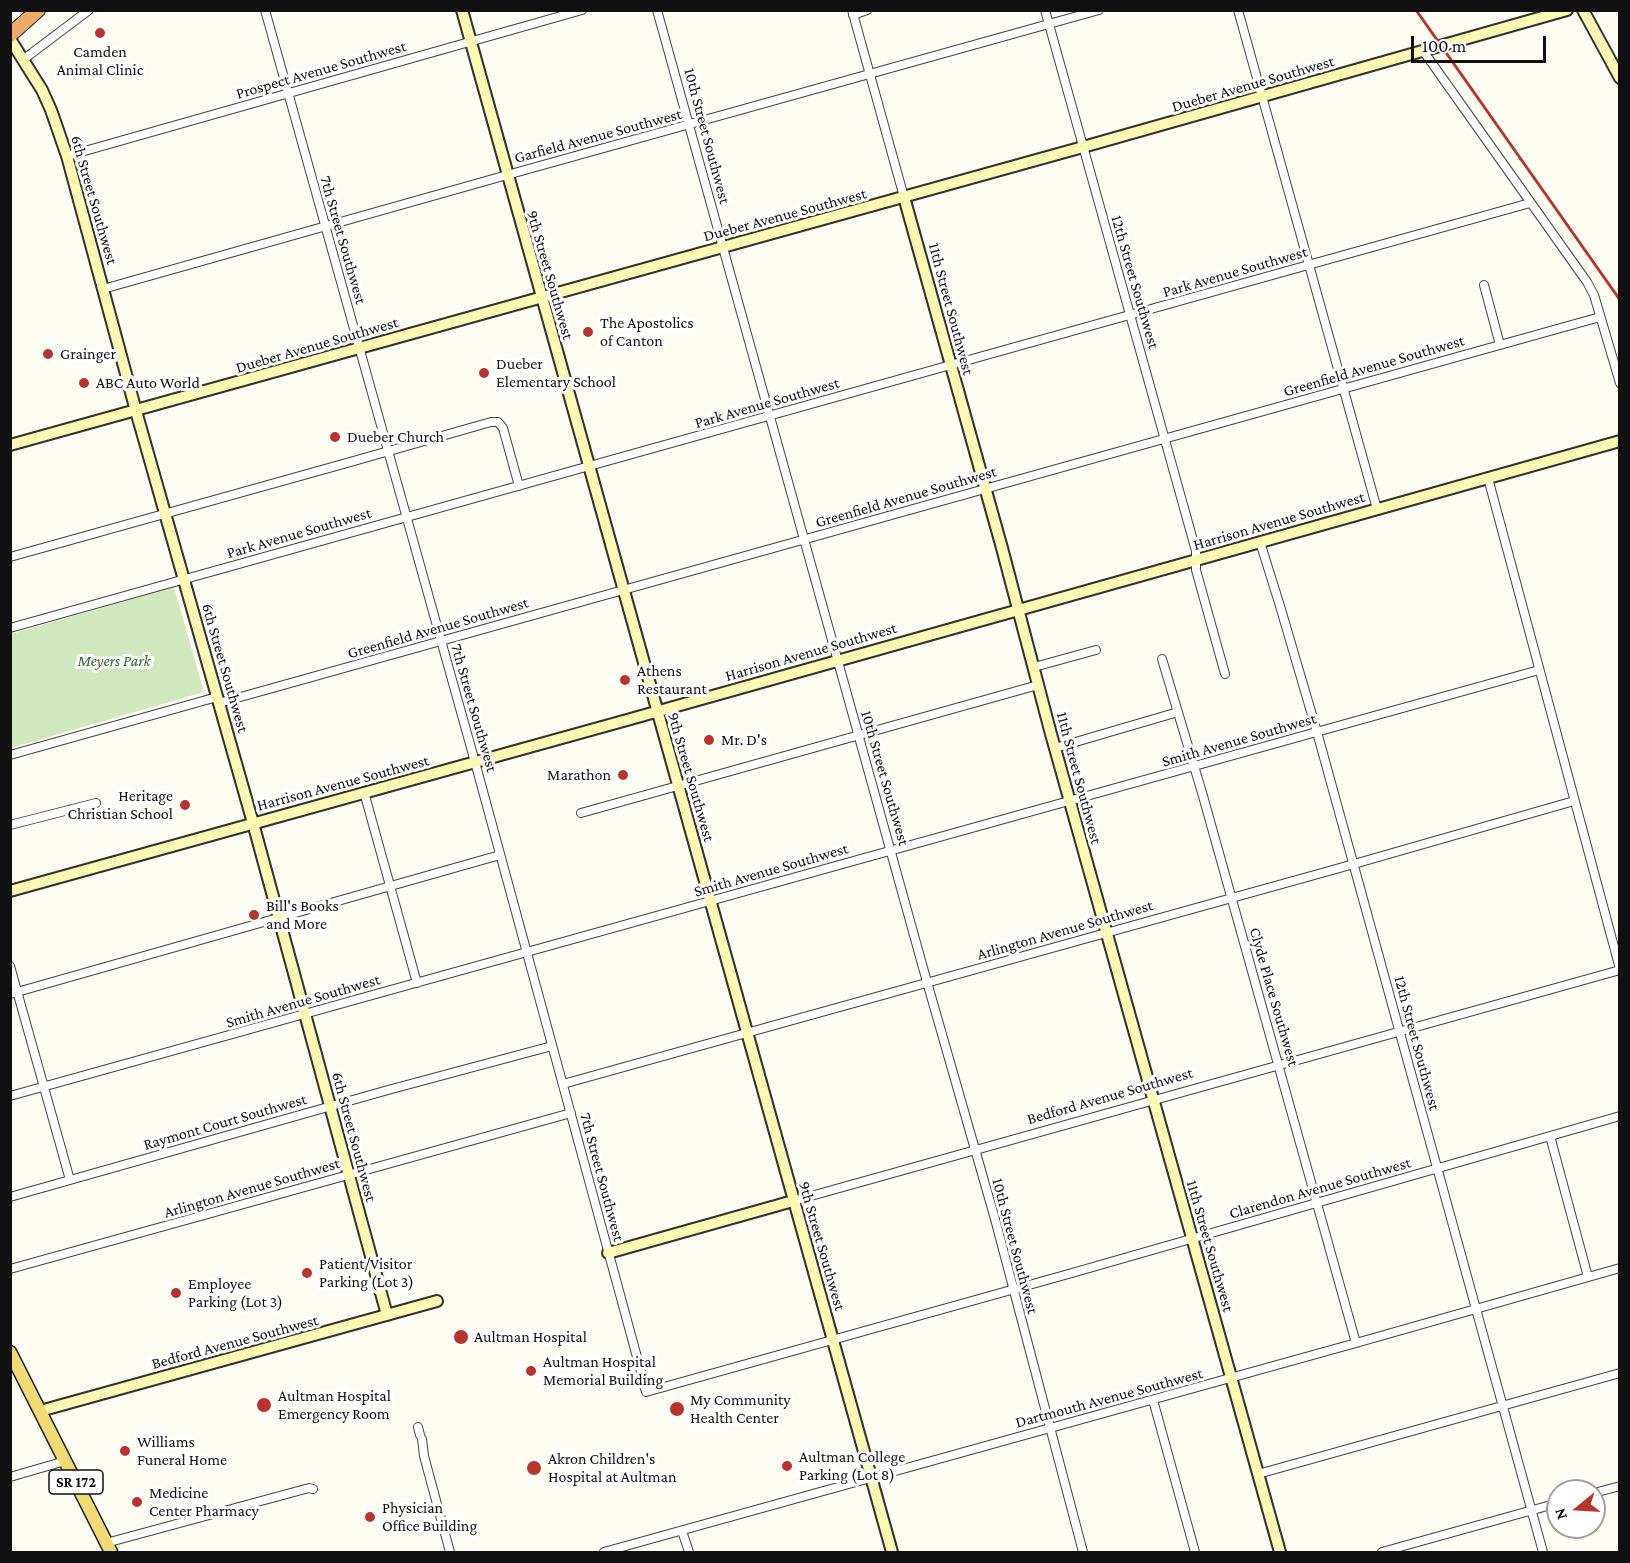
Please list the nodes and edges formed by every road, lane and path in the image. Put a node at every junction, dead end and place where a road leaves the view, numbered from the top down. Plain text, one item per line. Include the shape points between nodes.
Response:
1 (89, 10) edge
2 (265, 10) edge
3 (462, 10) edge
4 (582, 10) edge
5 (657, 10) edge
6 (867, 10) edge
7 (1045, 10) edge
8 (1099, 10) edge
9 (1238, 10) edge
10 (1567, 10) edge
11 (1583, 10) edge
12 (38, 11) edge
13 (853, 13) edge
14 (1049, 25) junction
15 (10, 37) edge
16 (470, 41) junction
17 (1424, 52) junction
18 (24, 59) junction
19 (870, 74) junction
20 (1620, 78) edge
21 (287, 93) junction
22 (1262, 97) junction
23 (689, 125) junction
24 (1083, 147) junction
25 (67, 156) junction
26 (507, 175) junction
27 (904, 197) junction
28 (1530, 202) junction
29 (325, 226) junction
30 (723, 247) junction
31 (1310, 265) junction
32 (1484, 285) dead end
33 (104, 288) junction
34 (542, 298) junction
35 (1130, 315) junction
36 (1600, 317) junction
37 (1500, 345) junction
38 (359, 349) junction
39 (951, 366) junction
40 (1620, 383) edge
41 (1344, 389) junction
42 (136, 411) junction
43 (770, 416) junction
44 (1165, 439) junction
45 (1620, 441) edge
46 (10, 445) edge
47 (388, 452) junction
48 (588, 466) junction
49 (1488, 478) junction
50 (519, 486) junction
51 (985, 489) junction
52 (1377, 509) junction
53 (166, 513) junction
54 (406, 517) junction
55 (804, 540) junction
56 (1260, 542) junction
57 (10, 558) edge
58 (1196, 560) junction
59 (185, 579) junction
60 (623, 590) junction
61 (1018, 609) junction
62 (10, 628) edge
63 (441, 640) junction
64 (1096, 650) dead end
65 (1162, 659) dead end
66 (838, 660) junction
67 (1034, 668) junction
68 (1539, 670) junction
69 (1225, 674) dead end
70 (1038, 685) junction
71 (218, 700) junction
72 (657, 711) junction
73 (1178, 712) junction
74 (1317, 732) junction
75 (859, 735) junction
76 (1055, 748) junction
77 (10, 755) edge
78 (475, 762) junction
79 (1195, 767) junction
80 (678, 786) junction
81 (364, 792) junction
82 (1070, 801) junction
83 (1574, 801) junction
84 (96, 803) dead end
85 (581, 813) dead end
86 (253, 823) junction
87 (10, 825) edge
88 (891, 851) junction
89 (500, 855) junction
90 (1354, 864) junction
91 (391, 886) junction
92 (10, 891) edge
93 (1232, 897) junction
94 (711, 901) junction
95 (279, 918) junction
96 (1107, 932) junction
97 (527, 953) junction
98 (10, 966) edge
99 (1620, 969) edge
100 (927, 982) junction
101 (417, 983) junction
102 (14, 993) edge
103 (305, 1015) junction
104 (1400, 1031) junction
105 (747, 1033) junction
106 (552, 1046) junction
107 (1279, 1065) junction
108 (563, 1084) junction
109 (45, 1087) junction
110 (10, 1096) edge
111 (1154, 1100) junction
112 (330, 1107) junction
113 (571, 1113) junction
114 (1620, 1116) edge
115 (1550, 1136) junction
116 (975, 1150) junction
117 (1437, 1169) junction
118 (348, 1175) junction
119 (70, 1180) junction
120 (10, 1197) edge
121 (794, 1202) junction
122 (1317, 1203) junction
123 (1193, 1239) junction
124 (608, 1253) junction
125 (1620, 1268) edge
126 (10, 1269) edge
127 (1588, 1277) junction
128 (1013, 1289) junction
129 (437, 1301) dead end
130 (1475, 1308) junction
131 (387, 1315) junction
132 (832, 1339) junction
133 (1356, 1343) junction
134 (12, 1358) edge
135 (1620, 1373) edge
136 (1231, 1378) junction
137 (644, 1385) joint
138 (1153, 1400) junction
139 (1502, 1406) junction
140 (40, 1411) junction
141 (1050, 1428) junction
142 (420, 1434) dead end
143 (65, 1461) junction
144 (1258, 1474) junction
145 (10, 1477) edge
146 (871, 1478) junction
147 (313, 1489) dead end
148 (1546, 1507) edge
149 (1532, 1511) junction
150 (682, 1531) junction
151 (109, 1548) edge
152 (450, 1552) edge
153 (604, 1552) edge
154 (688, 1552) edge
155 (892, 1552) edge
156 (1083, 1552) edge
157 (1196, 1552) edge
158 (1280, 1552) edge
159 (1382, 1552) edge
160 (1543, 1552) edge

1 - 18 street
2 - 21 street, 7th Street Southwest
3 - 16 street, 9th Street Southwest
4 - 16 street, Prospect Avenue Southwest
5 - 23 street, 10th Street Southwest
6 - 13 street
7 - 14 street, 12th Street Southwest
8 - 14 street, Garfield Avenue Southwest
9 - 22 street
10 - 17 street, Dueber Avenue Southwest
11 - 20 street
12 - 15 highway
13 - 19 street, 11th Street Southwest
14 - 19 street, Garfield Avenue Southwest
14 - 24 street, 12th Street Southwest
15 - 18 street, 6th Street Southwest
16 - 21 street, Prospect Avenue Southwest
16 - 26 street, 9th Street Southwest
17 - 22 street, Dueber Avenue Southwest
17 - 28 street
18 - 25 street, 6th Street Southwest via 51,110
19 - 23 street, Garfield Avenue Southwest
19 - 27 street, 11th Street Southwest
21 - 25 street, Prospect Avenue Southwest
21 - 29 street, 7th Street Southwest
22 - 24 street, Dueber Avenue Southwest
22 - 31 street
23 - 26 street, Garfield Avenue Southwest
23 - 30 street, 10th Street Southwest
24 - 27 street, Dueber Avenue Southwest
24 - 35 street, 12th Street Southwest
25 - 33 street, 6th Street Southwest
26 - 29 street, Garfield Avenue Southwest
26 - 34 street, 9th Street Southwest
27 - 30 street, Dueber Avenue Southwest
27 - 39 street, 11th Street Southwest
28 - 31 street, Park Avenue Southwest
28 - 36 street via 1594,295
29 - 33 street, Garfield Avenue Southwest
29 - 38 street, 7th Street Southwest
30 - 34 street, Dueber Avenue Southwest
30 - 43 street, 10th Street Southwest
31 - 35 street, Park Avenue Southwest
31 - 41 street
32 - 37 street
33 - 42 street, 6th Street Southwest
34 - 38 street, Dueber Avenue Southwest
34 - 48 street, 9th Street Southwest
35 - 39 street, Park Avenue Southwest
35 - 44 street, 12th Street Southwest
36 - 37 street, Greenfield Avenue Southwest
36 - 40 street
37 - 41 street, Greenfield Avenue Southwest
38 - 42 street, Dueber Avenue Southwest
38 - 47 street, 7th Street Southwest
39 - 43 street, Park Avenue Southwest
39 - 51 street, 11th Street Southwest
41 - 44 street, Greenfield Avenue Southwest
41 - 52 street
42 - 46 street, Dueber Avenue Southwest
42 - 53 street, 6th Street Southwest
43 - 48 street, Park Avenue Southwest
43 - 55 street, 10th Street Southwest
44 - 51 street, Greenfield Avenue Southwest
44 - 58 street, 12th Street Southwest
45 - 49 street, Harrison Avenue Southwest
47 - 50 street via 498,422
47 - 53 street
47 - 54 street, 7th Street Southwest
48 - 50 street, Park Avenue Southwest
48 - 60 street, 9th Street Southwest
49 - 52 street, Harrison Avenue Southwest
49 - 68 street
50 - 54 street, Park Avenue Southwest
51 - 55 street, Greenfield Avenue Southwest
51 - 61 street, 11th Street Southwest
52 - 56 street, Harrison Avenue Southwest
53 - 57 street
53 - 59 street, 6th Street Southwest
54 - 59 street, Park Avenue Southwest
54 - 63 street, 7th Street Southwest
55 - 60 street, Greenfield Avenue Southwest
55 - 66 street, 10th Street Southwest
56 - 58 street, Harrison Avenue Southwest
56 - 74 street, 12th Street Southwest
58 - 61 street, Harrison Avenue Southwest
58 - 69 street, 12th Street Southwest
59 - 62 street, Park Avenue Southwest
59 - 71 street, 6th Street Southwest
60 - 63 street, Greenfield Avenue Southwest
60 - 72 street, 9th Street Southwest
61 - 66 street, Harrison Avenue Southwest
61 - 67 street, 11th Street Southwest
63 - 71 street, Greenfield Avenue Southwest
63 - 78 street, 7th Street Southwest
64 - 67 street
65 - 73 street, Clyde Place Southwest
66 - 72 street, Harrison Avenue Southwest
66 - 75 street, 10th Street Southwest
67 - 70 street, 11th Street Southwest
68 - 74 street, Smith Avenue Southwest
68 - 83 street
70 - 75 street
70 - 76 street, 11th Street Southwest
71 - 77 street, Greenfield Avenue Southwest
71 - 86 street, 6th Street Southwest
72 - 78 street, Harrison Avenue Southwest
72 - 80 street, 9th Street Southwest
73 - 76 street
73 - 79 street, Clyde Place Southwest
74 - 79 street, Smith Avenue Southwest
74 - 90 street, 12th Street Southwest
75 - 80 street
75 - 88 street, 10th Street Southwest
76 - 82 street, 11th Street Southwest
78 - 81 street, Harrison Avenue Southwest
78 - 89 street, 7th Street Southwest
79 - 82 street, Smith Avenue Southwest
79 - 93 street, Clyde Place Southwest
80 - 85 street
80 - 94 street, 9th Street Southwest
81 - 86 street, Harrison Avenue Southwest
81 - 91 street
82 - 88 street, Smith Avenue Southwest
82 - 96 street, 11th Street Southwest
83 - 90 street, Arlington Avenue Southwest
83 - 99 street
84 - 87 street
86 - 92 street, Harrison Avenue Southwest
86 - 95 street, 6th Street Southwest
88 - 94 street, Smith Avenue Southwest
88 - 100 street, 10th Street Southwest
89 - 91 street
89 - 97 street, 7th Street Southwest
90 - 93 street, Arlington Avenue Southwest
90 - 104 street, 12th Street Southwest
91 - 95 street
91 - 101 street
93 - 96 street, Arlington Avenue Southwest
93 - 107 street, Clyde Place Southwest
94 - 97 street, Smith Avenue Southwest
94 - 105 street, 9th Street Southwest
95 - 102 street
95 - 103 street, 6th Street Southwest
96 - 100 street, Arlington Avenue Southwest
96 - 111 street, 11th Street Southwest
97 - 101 street, Smith Avenue Southwest
97 - 106 street, 7th Street Southwest
98 - 102 street
99 - 104 street, Bedford Avenue Southwest
100 - 105 street, Arlington Avenue Southwest
100 - 116 street, 10th Street Southwest
101 - 103 street, Smith Avenue Southwest
102 - 109 street
103 - 109 street, Smith Avenue Southwest
103 - 112 street, 6th Street Southwest
104 - 107 street, Bedford Avenue Southwest
104 - 117 street, 12th Street Southwest
105 - 108 street, Arlington Avenue Southwest
105 - 121 street, 9th Street Southwest
106 - 108 street, 7th Street Southwest
106 - 112 street, Raymont Court Southwest
107 - 111 street, Bedford Avenue Southwest
107 - 122 street, Clyde Place Southwest
108 - 113 street, 7th Street Southwest
109 - 110 street, Smith Avenue Southwest
109 - 119 street
111 - 116 street, Bedford Avenue Southwest
111 - 123 street, 11th Street Southwest
112 - 118 street, 6th Street Southwest
112 - 119 street, Raymont Court Southwest
113 - 118 street, Arlington Avenue Southwest
113 - 124 street, 7th Street Southwest
114 - 115 street, Clarendon Avenue Southwest
115 - 117 street, Clarendon Avenue Southwest
115 - 127 street
116 - 121 street, Bedford Avenue Southwest
116 - 128 street, 10th Street Southwest
117 - 122 street, Clarendon Avenue Southwest
117 - 130 street, 12th Street Southwest
118 - 126 street, Arlington Avenue Southwest
118 - 131 street, 6th Street Southwest
119 - 120 street, Raymont Court Southwest
121 - 124 street, Bedford Avenue Southwest
121 - 132 street, 9th Street Southwest
122 - 123 street, Clarendon Avenue Southwest
122 - 133 street, Clyde Place Southwest
123 - 128 street, Clarendon Avenue Southwest
123 - 136 street, 11th Street Southwest
124 - 137 street, 7th Street Southwest
125 - 127 street, Dartmouth Avenue Southwest
127 - 130 street, Dartmouth Avenue Southwest
128 - 132 street, Clarendon Avenue Southwest
128 - 141 street, 10th Street Southwest
129 - 131 street, Bedford Avenue Southwest
130 - 133 street, Dartmouth Avenue Southwest
130 - 139 street, 12th Street Southwest
131 - 140 street, Bedford Avenue Southwest
132 - 137 street, Clarendon Avenue Southwest
132 - 146 street, 9th Street Southwest
133 - 136 street, Dartmouth Avenue Southwest
134 - 140 main road, SR 172
135 - 139 street
136 - 138 street, Dartmouth Avenue Southwest
136 - 144 street, 11th Street Southwest
138 - 141 street, Dartmouth Avenue Southwest
138 - 157 street
139 - 144 street
139 - 149 street, 12th Street Southwest
140 - 143 main road, SR 172
141 - 146 street, Dartmouth Avenue Southwest
141 - 156 street, 10th Street Southwest
142 - 152 street
143 - 145 street
143 - 151 main road, SR 172
144 - 158 street, 11th Street Southwest
146 - 150 street, Dartmouth Avenue Southwest
146 - 155 street, 9th Street Southwest
147 - 151 street
148 - 149 street
149 - 159 street
149 - 160 street, 12th Street Southwest
150 - 153 street, Dartmouth Avenue Southwest
150 - 154 street

